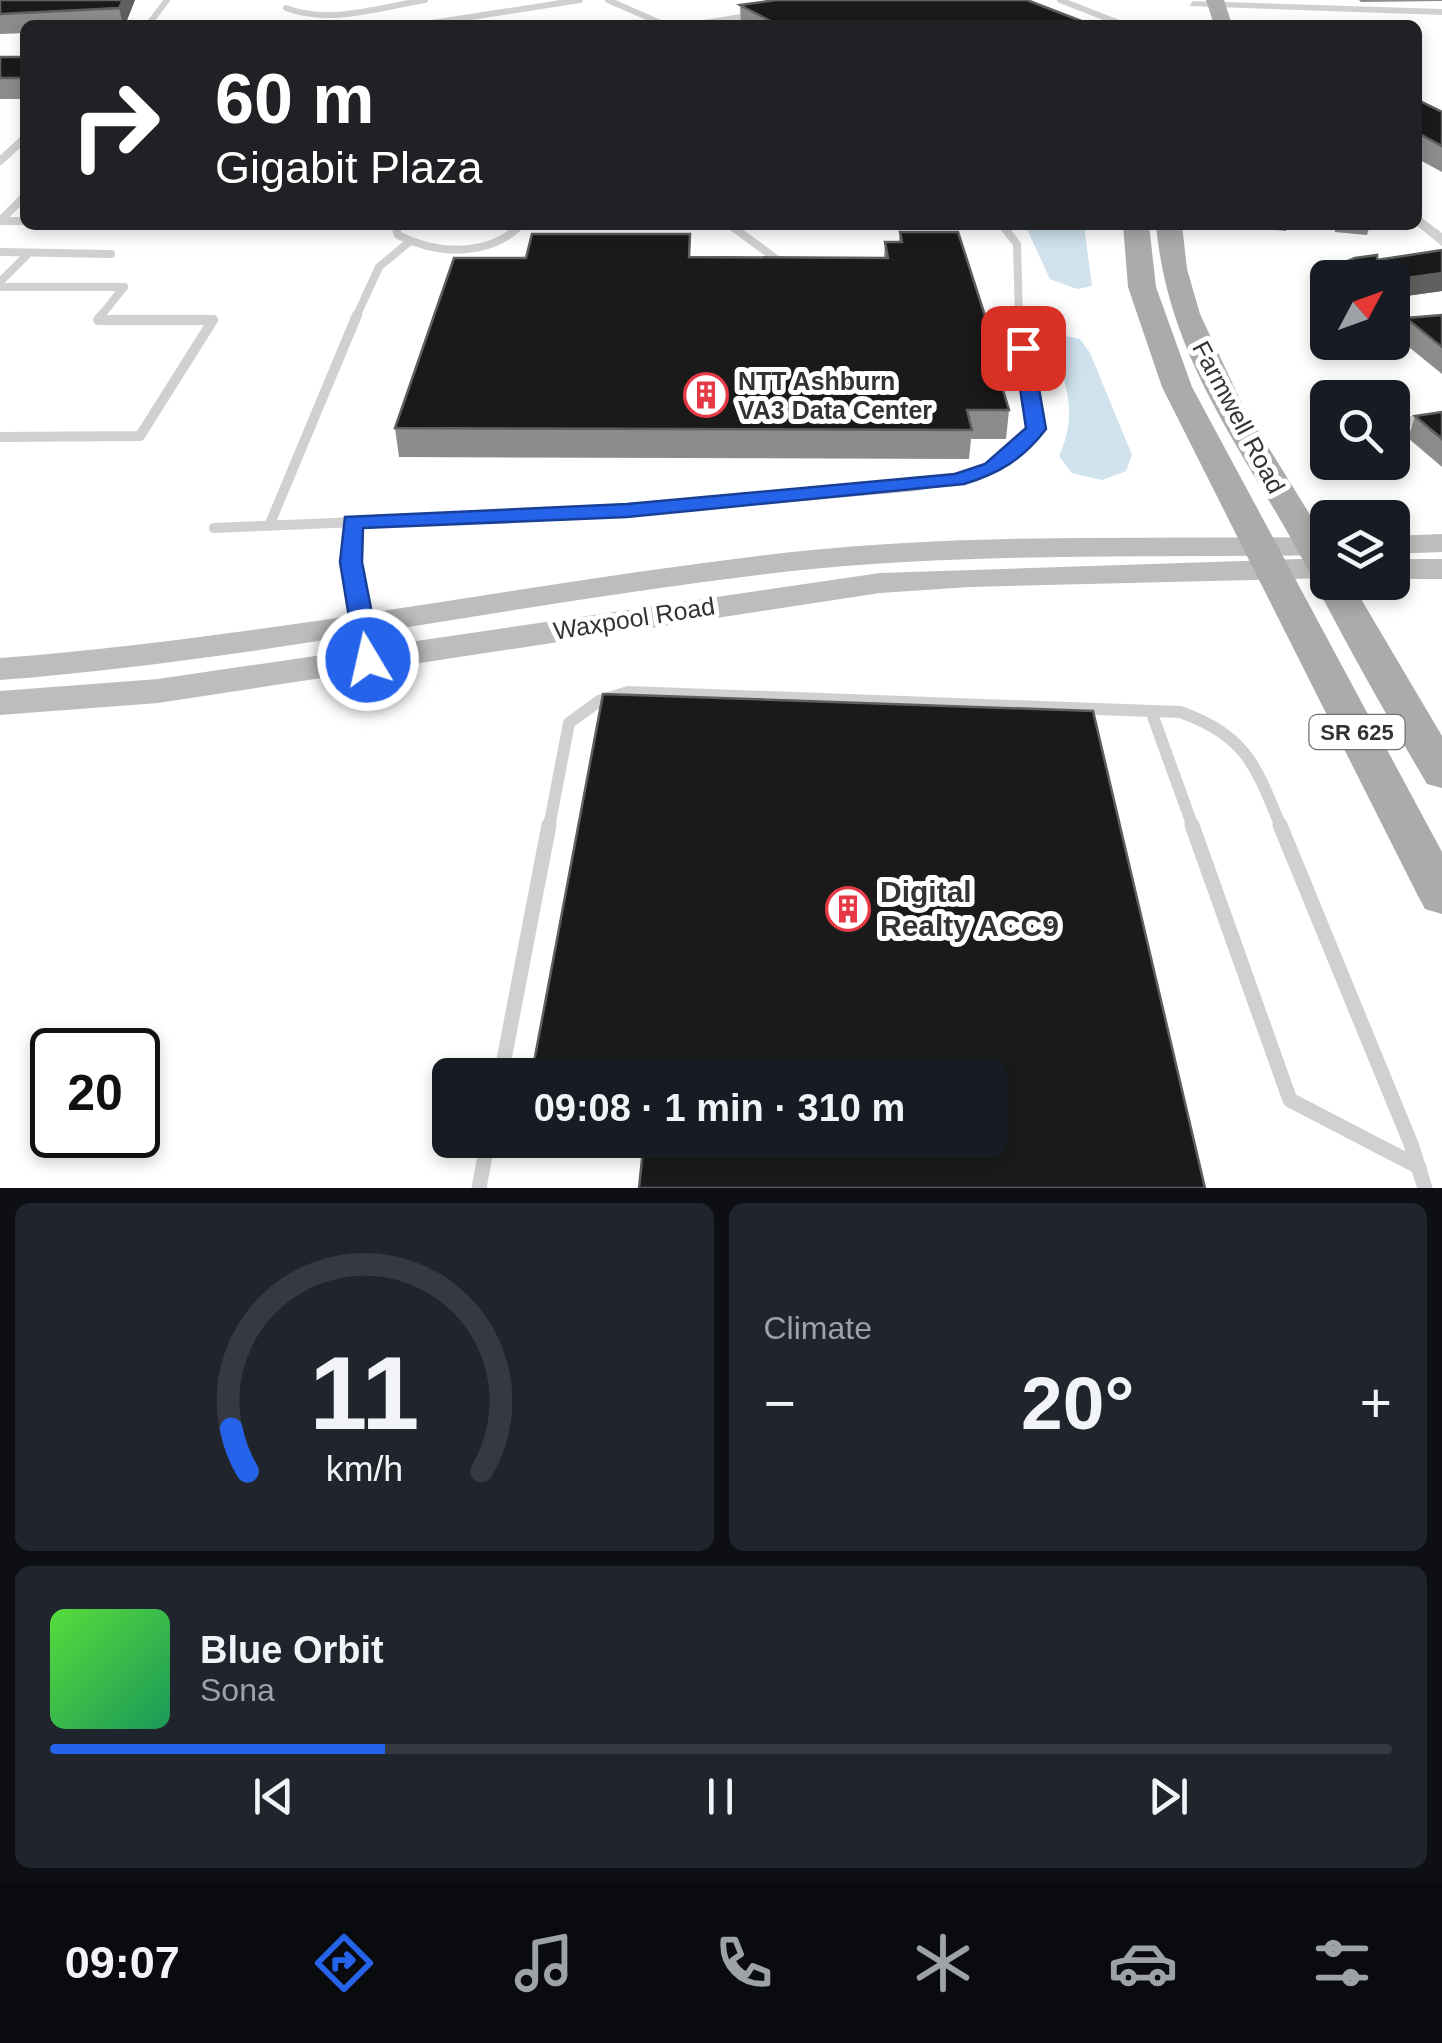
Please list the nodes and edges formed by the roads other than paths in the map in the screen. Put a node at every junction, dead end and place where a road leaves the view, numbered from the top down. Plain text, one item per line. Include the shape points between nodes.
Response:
1 (168, 0) edge
2 (424, 0) edge
3 (580, 0) edge
4 (608, 0) edge
5 (1060, 0) edge
6 (1192, 2) edge
7 (286, 8) dead end
8 (1219, 10) edge
9 (1442, 12) edge
10 (763, 14) edge
11 (152, 20) edge
12 (451, 20) edge
13 (654, 20) edge
14 (724, 20) edge
15 (1111, 20) edge
16 (20, 143) edge
17 (0, 161) edge
18 (20, 201) edge
19 (0, 221) edge
20 (1422, 223) edge
21 (397, 230) edge
22 (515, 230) edge
23 (737, 230) edge
24 (1006, 230) edge
25 (1136, 230) edge
26 (1169, 230) edge
27 (1442, 241) edge
28 (409, 242) junction
29 (0, 252) edge
30 (29, 253) junction
31 (111, 254) dead end
32 (795, 272) edge
33 (0, 284) edge
34 (1419, 420) edge
35 (1410, 421) edge
36 (0, 437) edge
37 (352, 522) junction
38 (268, 526) junction
39 (214, 528) dead end
40 (1310, 539) edge
41 (1442, 543) edge
42 (1410, 544) edge
43 (1264, 557) junction
44 (1310, 562) edge
45 (1410, 569) edge
46 (1442, 570) edge
47 (1345, 600) edge
48 (366, 644) junction
49 (0, 669) edge
50 (0, 703) edge
51 (1150, 710) junction
52 (1442, 774) edge
53 (1442, 896) edge
54 (504, 1058) edge
55 (485, 1158) edge
56 (1418, 1167) junction
57 (479, 1188) edge
58 (1425, 1188) edge

1 - 11 lane
2 - 7 lane via 324,14
3 - 12 lane
4 - 13 lane
5 - 15 lane
6 - 8 street
8 - 9 street
10 - 14 lane
16 - 17 lane
18 - 19 lane
20 - 27 street
21 - 28 lane
22 - 28 lane via 467,248
23 - 32 lane
24 - 37 lane via 1017,244 1036,429 992,469 916,486 743,501
25 - 43 main road, Farmwell Road / SR 625 via 1142,287 1177,387
26 - 40 main road, Farmwell Road / SR 625 via 1177,286 1212,375
28 - 38 lane via 378,267
29 - 30 lane
30 - 31 lane
30 - 33 lane
33 - 36 lane via 124,286 98,320 214,320 140,436
34 - 35 lane
37 - 38 lane
37 - 48 lane via 351,562
38 - 39 lane
41 - 42 main road
43 - 44 main road, Waxpool Road
43 - 48 main road, Waxpool Road via 880,583
43 - 53 main road, SR 625
45 - 46 main road
47 - 52 main road, SR 625
48 - 49 main road, Waxpool Road
48 - 50 main road, Waxpool Road via 158,691
51 - 54 lane via 628,692 600,701 569,723
51 - 56 lane via 1290,1100
51 - 56 lane via 1223,727 1243,744
55 - 57 lane
56 - 58 lane

